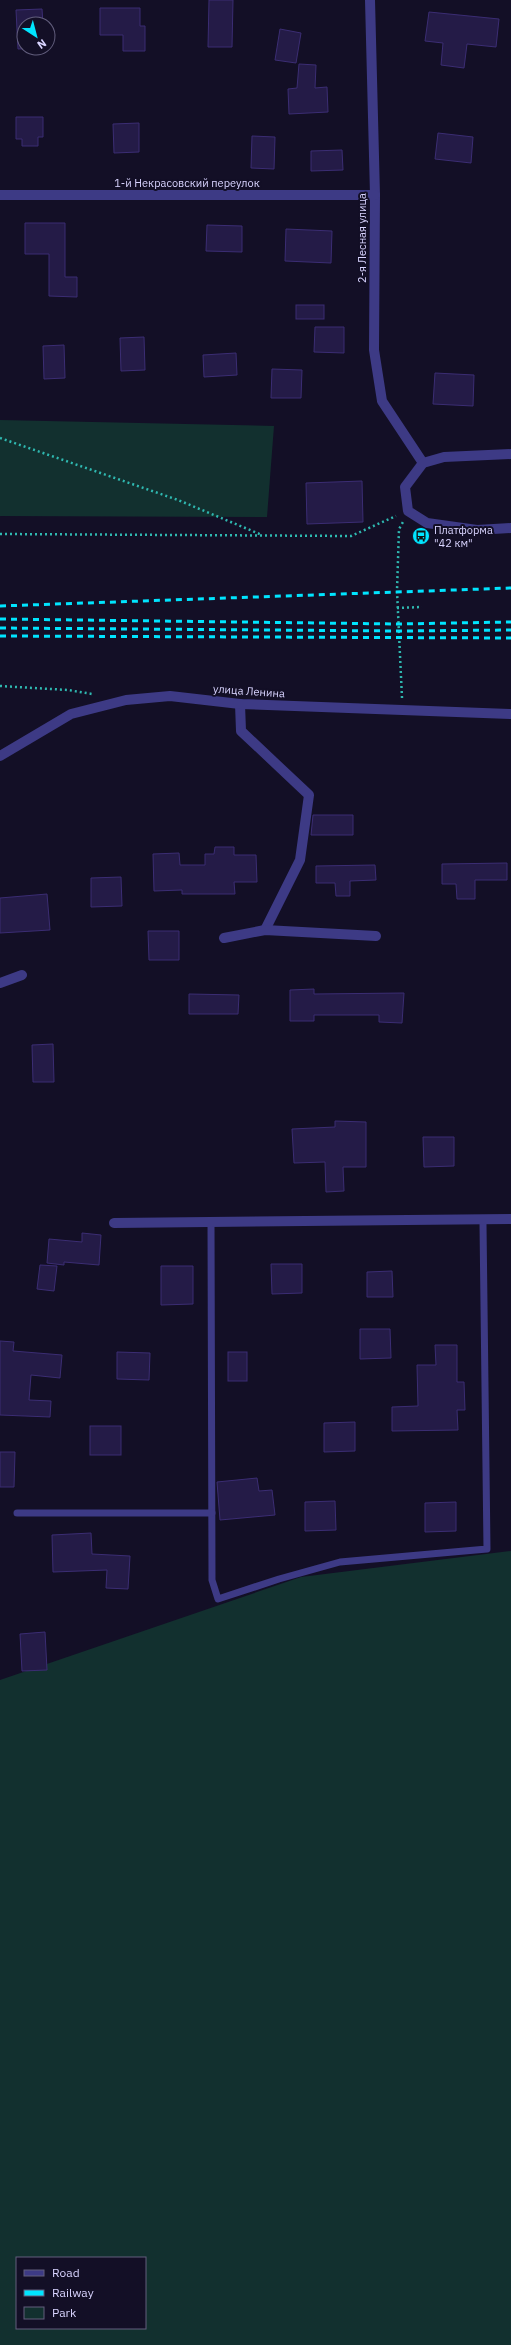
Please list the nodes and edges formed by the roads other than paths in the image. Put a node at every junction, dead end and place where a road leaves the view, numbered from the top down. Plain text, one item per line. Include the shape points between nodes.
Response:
1 (370, 0) edge
2 (374, 195) junction
3 (0, 196) edge
4 (511, 454) edge
5 (423, 464) junction
6 (511, 528) edge
7 (240, 704) junction
8 (511, 714) edge
9 (0, 756) edge
10 (265, 930) junction
11 (376, 936) dead end
12 (224, 938) dead end
13 (22, 975) dead end
14 (0, 983) edge
15 (511, 1219) edge
16 (211, 1222) junction
17 (114, 1223) dead end
18 (483, 1224) dead end
19 (18, 1513) dead end
20 (212, 1513) junction

1 - 2 street, 2-я Лесная улица
2 - 3 street, 1-й Некрасовский переулок
2 - 5 street, 2-я Лесная улица via 374,350 382,401
4 - 5 street via 444,457
5 - 6 street via 405,487 408,511 428,524 477,530
7 - 8 street, улица Ленина
7 - 9 street, улица Ленина via 170,696 126,700 71,714
7 - 10 street via 241,731 309,795 300,860
10 - 11 street
10 - 12 street
13 - 14 street
15 - 16 street
16 - 17 street
16 - 20 lane
18 - 20 lane via 487,1549 340,1562 279,1578 218,1599 212,1580
19 - 20 lane

